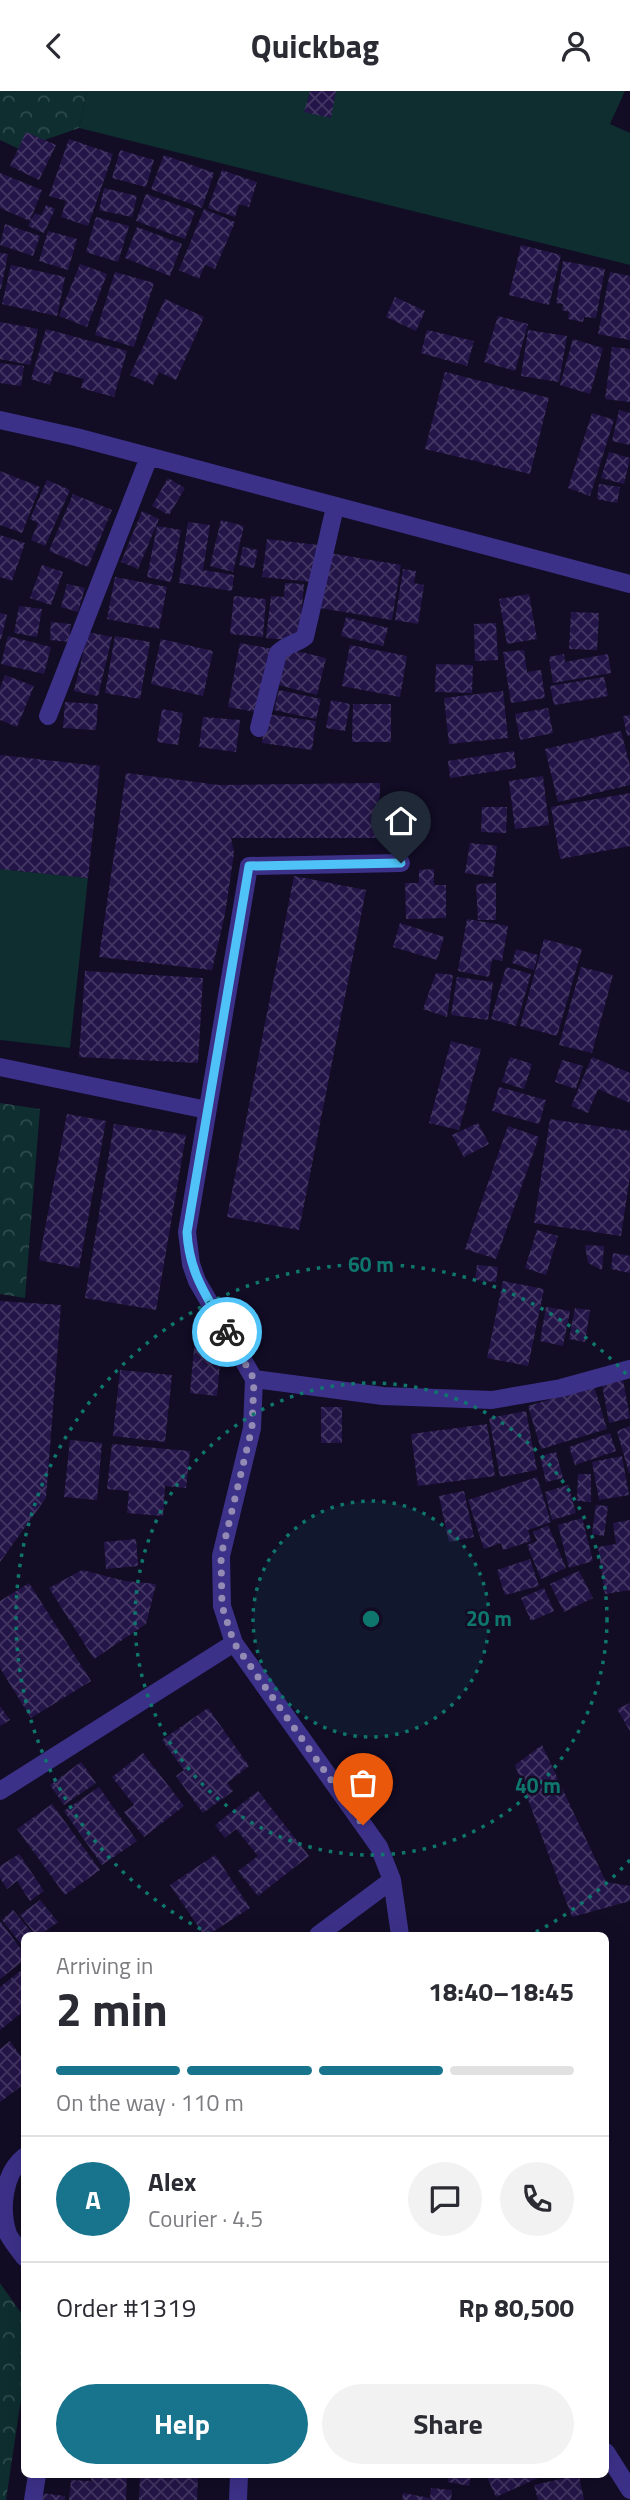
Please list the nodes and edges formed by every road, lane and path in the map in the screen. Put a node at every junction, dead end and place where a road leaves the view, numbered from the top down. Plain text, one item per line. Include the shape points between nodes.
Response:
1 (0, 420) edge
2 (149, 457) junction
3 (335, 507) junction
4 (630, 585) edge
5 (48, 716) dead end
6 (259, 728) dead end
7 (401, 863) dead end
8 (0, 1067) edge
9 (207, 1109) junction
10 (630, 1369) edge
11 (254, 1379) junction
12 (234, 1643) junction
13 (0, 1791) edge
14 (392, 1880) junction
15 (322, 1932) edge
16 (400, 1932) edge
17 (21, 2160) edge
18 (21, 2253) edge
19 (609, 2457) edge
20 (37, 2478) edge
21 (239, 2478) edge
22 (630, 2490) edge
23 (33, 2500) edge
24 (238, 2500) edge

1 - 2 street
2 - 3 street
2 - 5 street
3 - 4 street
3 - 6 street via 304,637 278,653
7 - 9 street via 249,866
8 - 9 street
9 - 11 street via 188,1249 197,1281
10 - 11 street via 492,1400 383,1396
11 - 12 street via 252,1428 221,1556 222,1606
12 - 13 street
12 - 14 street via 379,1847
14 - 15 street
14 - 16 street
17 - 18 street via 6,2183 1,2205 7,2234
19 - 22 street
20 - 23 street
21 - 24 street

